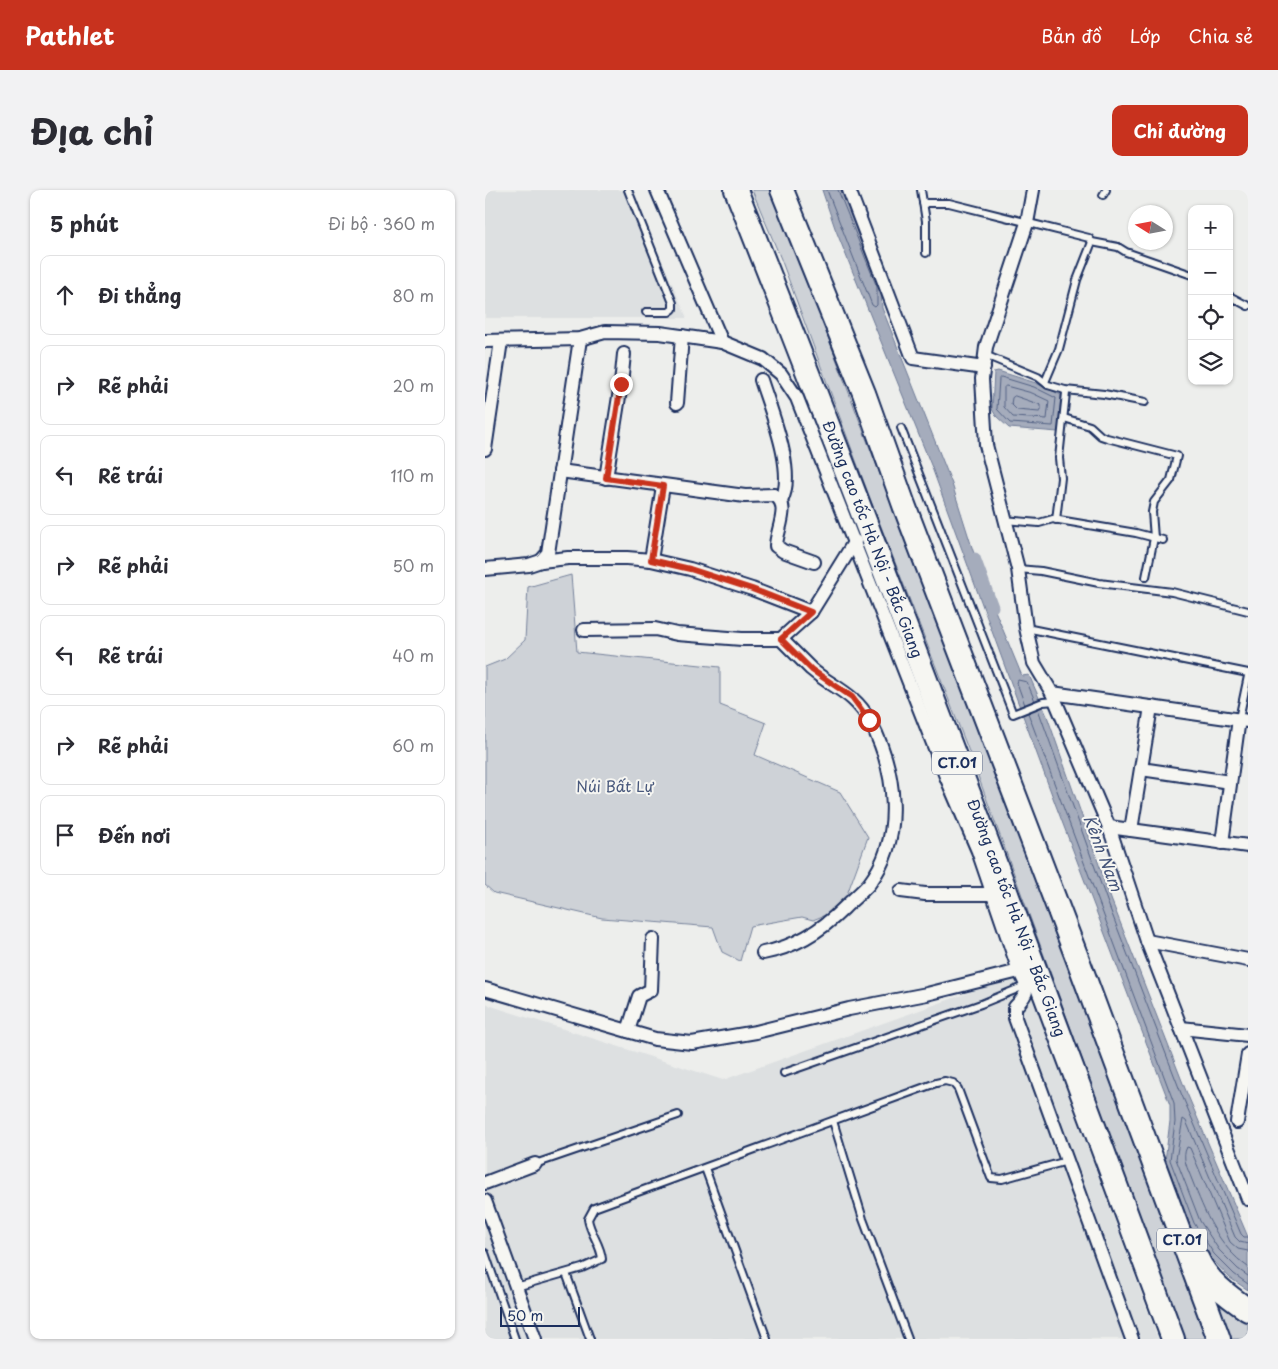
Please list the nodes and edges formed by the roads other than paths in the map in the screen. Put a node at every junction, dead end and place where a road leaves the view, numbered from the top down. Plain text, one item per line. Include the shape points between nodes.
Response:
1 (628, 190) edge
2 (657, 190) edge
3 (736, 190) edge
4 (782, 190) edge
5 (849, 190) edge
6 (921, 190) edge
7 (1033, 190) edge
8 (923, 203) junction
9 (1027, 222) junction
10 (1092, 242) junction
11 (926, 253) dead end
12 (1188, 274) edge
13 (1233, 298) edge
14 (1248, 306) edge
15 (646, 312) dead end
16 (683, 336) junction
17 (580, 339) junction
18 (485, 341) edge
19 (501, 341) junction
20 (722, 342) junction
21 (624, 354) dead end
22 (985, 354) junction
23 (983, 368) junction
24 (761, 380) dead end
25 (1045, 382) junction
26 (1065, 390) junction
27 (1145, 402) dead end
28 (677, 404) dead end
29 (1064, 418) junction
30 (901, 428) dead end
31 (485, 449) edge
32 (561, 471) junction
33 (606, 478) junction
34 (663, 486) junction
35 (781, 501) junction
36 (1005, 520) junction
37 (1056, 520) junction
38 (1154, 538) junction
39 (1163, 540) dead end
40 (855, 542) junction
41 (651, 560) junction
42 (541, 561) junction
43 (814, 562) dead end
44 (485, 569) edge
45 (1018, 569) junction
46 (1146, 577) dead end
47 (1248, 611) edge
48 (811, 612) junction
49 (1026, 628) junction
50 (584, 630) dead end
51 (781, 639) junction
52 (1248, 675) edge
53 (1050, 699) junction
54 (1151, 707) junction
55 (1243, 720) edge
56 (1141, 769) junction
57 (1230, 782) junction
58 (1109, 827) junction
59 (1131, 830) junction
60 (1222, 843) junction
61 (1248, 846) edge
62 (901, 891) dead end
63 (993, 894) junction
64 (653, 939) dead end
65 (1147, 941) junction
66 (763, 953) dead end
67 (1248, 960) edge
68 (1019, 971) junction
69 (1027, 985) junction
70 (485, 989) edge
71 (1181, 1028) junction
72 (628, 1031) junction
73 (1248, 1035) edge
74 (1248, 1054) edge
75 (784, 1073) dead end
76 (678, 1115) dead end
77 (1217, 1120) junction
78 (833, 1121) junction
79 (1243, 1123) edge
80 (1145, 1142) junction
81 (1067, 1161) junction
82 (535, 1164) joint
83 (705, 1168) junction
84 (485, 1183) edge
85 (1248, 1197) edge
86 (485, 1201) edge
87 (485, 1253) edge
88 (566, 1273) junction
89 (516, 1287) junction
90 (1248, 1310) edge
91 (515, 1339) edge
92 (535, 1339) edge
93 (590, 1339) edge
94 (767, 1339) edge
95 (908, 1339) edge
96 (1132, 1339) edge
97 (1173, 1339) edge
98 (1219, 1339) edge

1 - 15 lane via 673,304 669,312
2 - 20 street
3 - 97 highway, Đường cao tốc Hà Nội - Bắc Giang / CT.01 via 1039,977
4 - 80 highway, CT.01 via 863,393
5 - 23 street via 913,358
6 - 8 lane
7 - 9 street
8 - 9 lane via 949,203
8 - 11 lane
9 - 10 lane via 1089,238
9 - 22 street
10 - 12 lane via 1118,247
10 - 25 lane via 1077,280 1059,349
13 - 14 lane
16 - 17 street via 605,332
16 - 20 street
16 - 28 street
17 - 19 street
17 - 32 street
18 - 19 street
19 - 31 street
20 - 40 street via 763,359 781,374 797,398
21 - 33 street
22 - 23 street
22 - 25 lane
23 - 36 street via 986,444
24 - 35 street via 783,450 786,482
25 - 26 lane
26 - 27 lane
26 - 29 lane
29 - 37 lane
29 - 38 lane via 1090,426 1101,436 1177,456 1171,480 1154,502
30 - 53 lane via 1013,714
32 - 33 street
32 - 42 street via 548,553
33 - 34 street
34 - 35 street via 745,496 774,495
34 - 41 street
35 - 43 street via 783,506 776,546 783,552
36 - 37 lane via 1039,523
36 - 45 street
37 - 38 lane
38 - 39 lane
38 - 46 lane
40 - 48 street
40 - 63 street
41 - 42 street via 568,558
41 - 48 street via 752,589
42 - 44 street
45 - 47 lane via 1172,592
45 - 49 street
48 - 51 street
49 - 52 lane
49 - 53 street via 1034,663
50 - 51 street via 655,629 742,640
51 - 66 street via 812,670 852,697 869,720 883,751 893,788 893,823 884,857 862,891 826,926 798,942
52 - 55 lane
53 - 54 street
53 - 58 street
54 - 55 street
54 - 56 street
55 - 57 street
56 - 57 street
56 - 59 street
57 - 60 street
58 - 59 street
58 - 65 street
59 - 60 street
60 - 61 street
62 - 63 street
63 - 68 street
64 - 72 street via 651,990 639,996
65 - 67 street
65 - 71 street
68 - 69 street
68 - 72 street via 756,1032 692,1043 655,1039
69 - 75 lane
69 - 81 street via 1025,997 1015,1007 1015,1018
70 - 72 street
71 - 73 street
71 - 77 street
74 - 79 street
76 - 82 lane
77 - 79 street
77 - 85 street
78 - 81 lane via 945,1081 953,1083 957,1089 991,1178 1002,1179
78 - 83 lane
78 - 95 lane via 863,1220
80 - 90 highway via 1200,1265 1222,1292
80 - 98 highway, CT.01
81 - 96 street
82 - 84 street
83 - 88 lane via 594,1208 588,1218 601,1259
83 - 94 lane
86 - 89 street
87 - 91 lane
88 - 89 lane
88 - 93 lane
89 - 92 street

